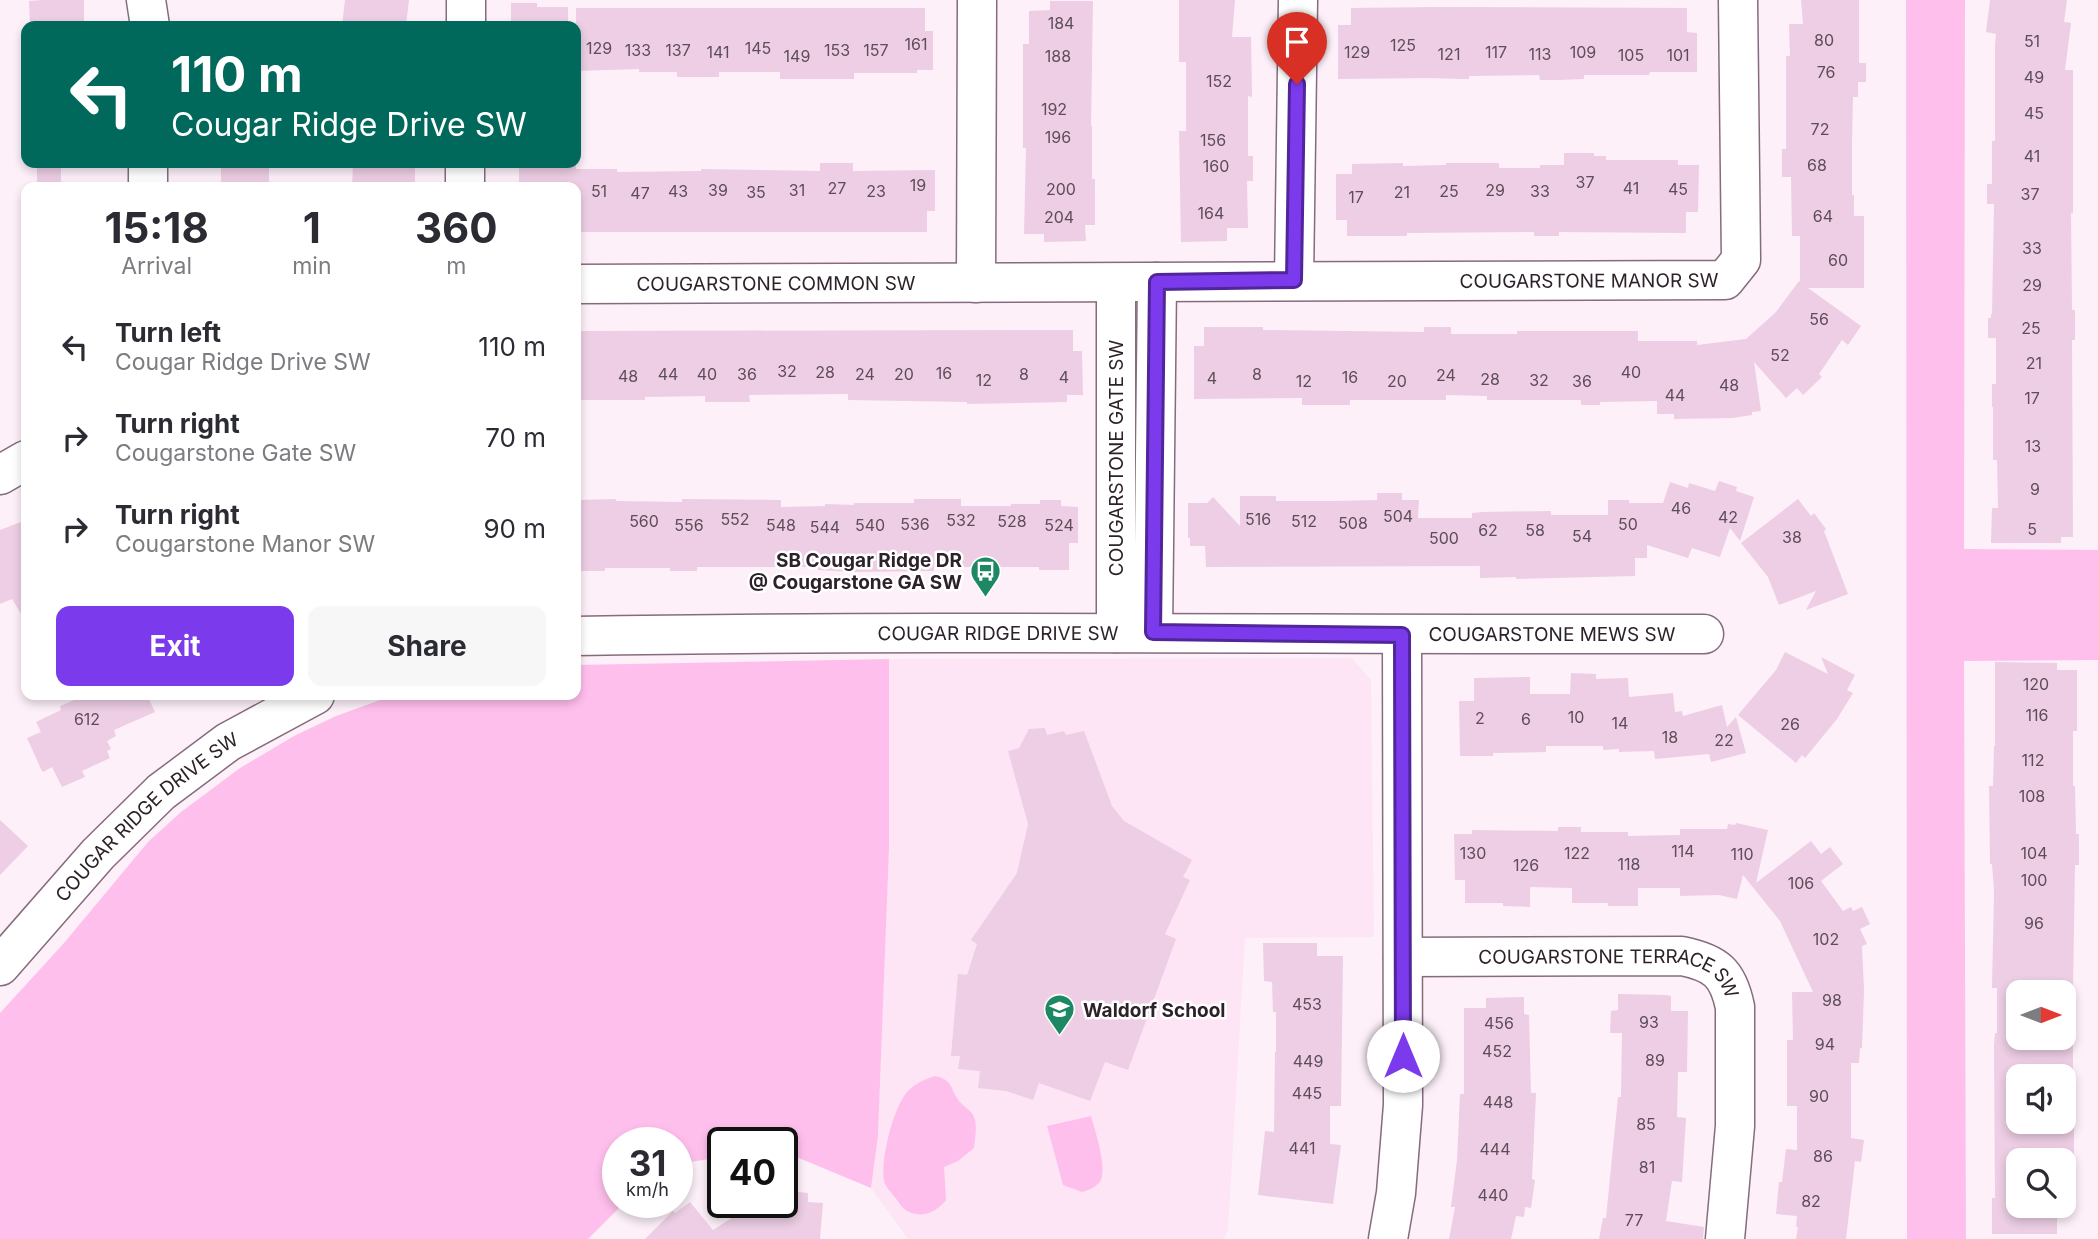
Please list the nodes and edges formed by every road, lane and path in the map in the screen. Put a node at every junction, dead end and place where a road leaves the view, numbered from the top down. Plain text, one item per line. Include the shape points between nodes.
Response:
1 (146, 0) edge
2 (466, 0) edge
3 (977, 0) edge
4 (1298, 0) edge
5 (1738, 0) edge
6 (149, 21) edge
7 (466, 21) edge
8 (1294, 280) junction
9 (1157, 282) junction
10 (976, 283) junction
11 (1116, 283) junction
12 (581, 284) edge
13 (21, 463) edge
14 (0, 474) edge
15 (1153, 632) junction
16 (1116, 633) junction
17 (1704, 634) dead end
18 (1402, 635) junction
19 (581, 636) edge
20 (306, 700) edge
21 (1403, 957) junction
22 (0, 966) edge
23 (1388, 1239) edge
24 (1725, 1239) edge

1 - 6 street
2 - 7 street
3 - 10 street
4 - 8 street
5 - 8 street, COUGARSTONE MANOR SW via 1741,260 1725,280
8 - 9 street, COUGARSTONE MANOR SW
9 - 11 street, COUGARSTONE MANOR SW
9 - 15 street, COUGARSTONE GATE SW
10 - 11 street, COUGARSTONE COMMON SW
10 - 12 street, COUGARSTONE COMMON SW
11 - 16 street, COUGARSTONE GATE SW
13 - 14 street
15 - 16 street, COUGAR RIDGE DRIVE SW
15 - 18 street, COUGAR RIDGE DRIVE SW
16 - 19 street, COUGAR RIDGE DRIVE SW
17 - 18 street, COUGARSTONE MEWS SW
18 - 21 street
20 - 22 street, COUGAR RIDGE DRIVE SW via 228,741 161,792 98,854
21 - 23 street via 1403,1105
21 - 24 street, COUGARSTONE TERRACE SW via 1682,956 1703,960 1720,971 1735,1007 1735,1126

